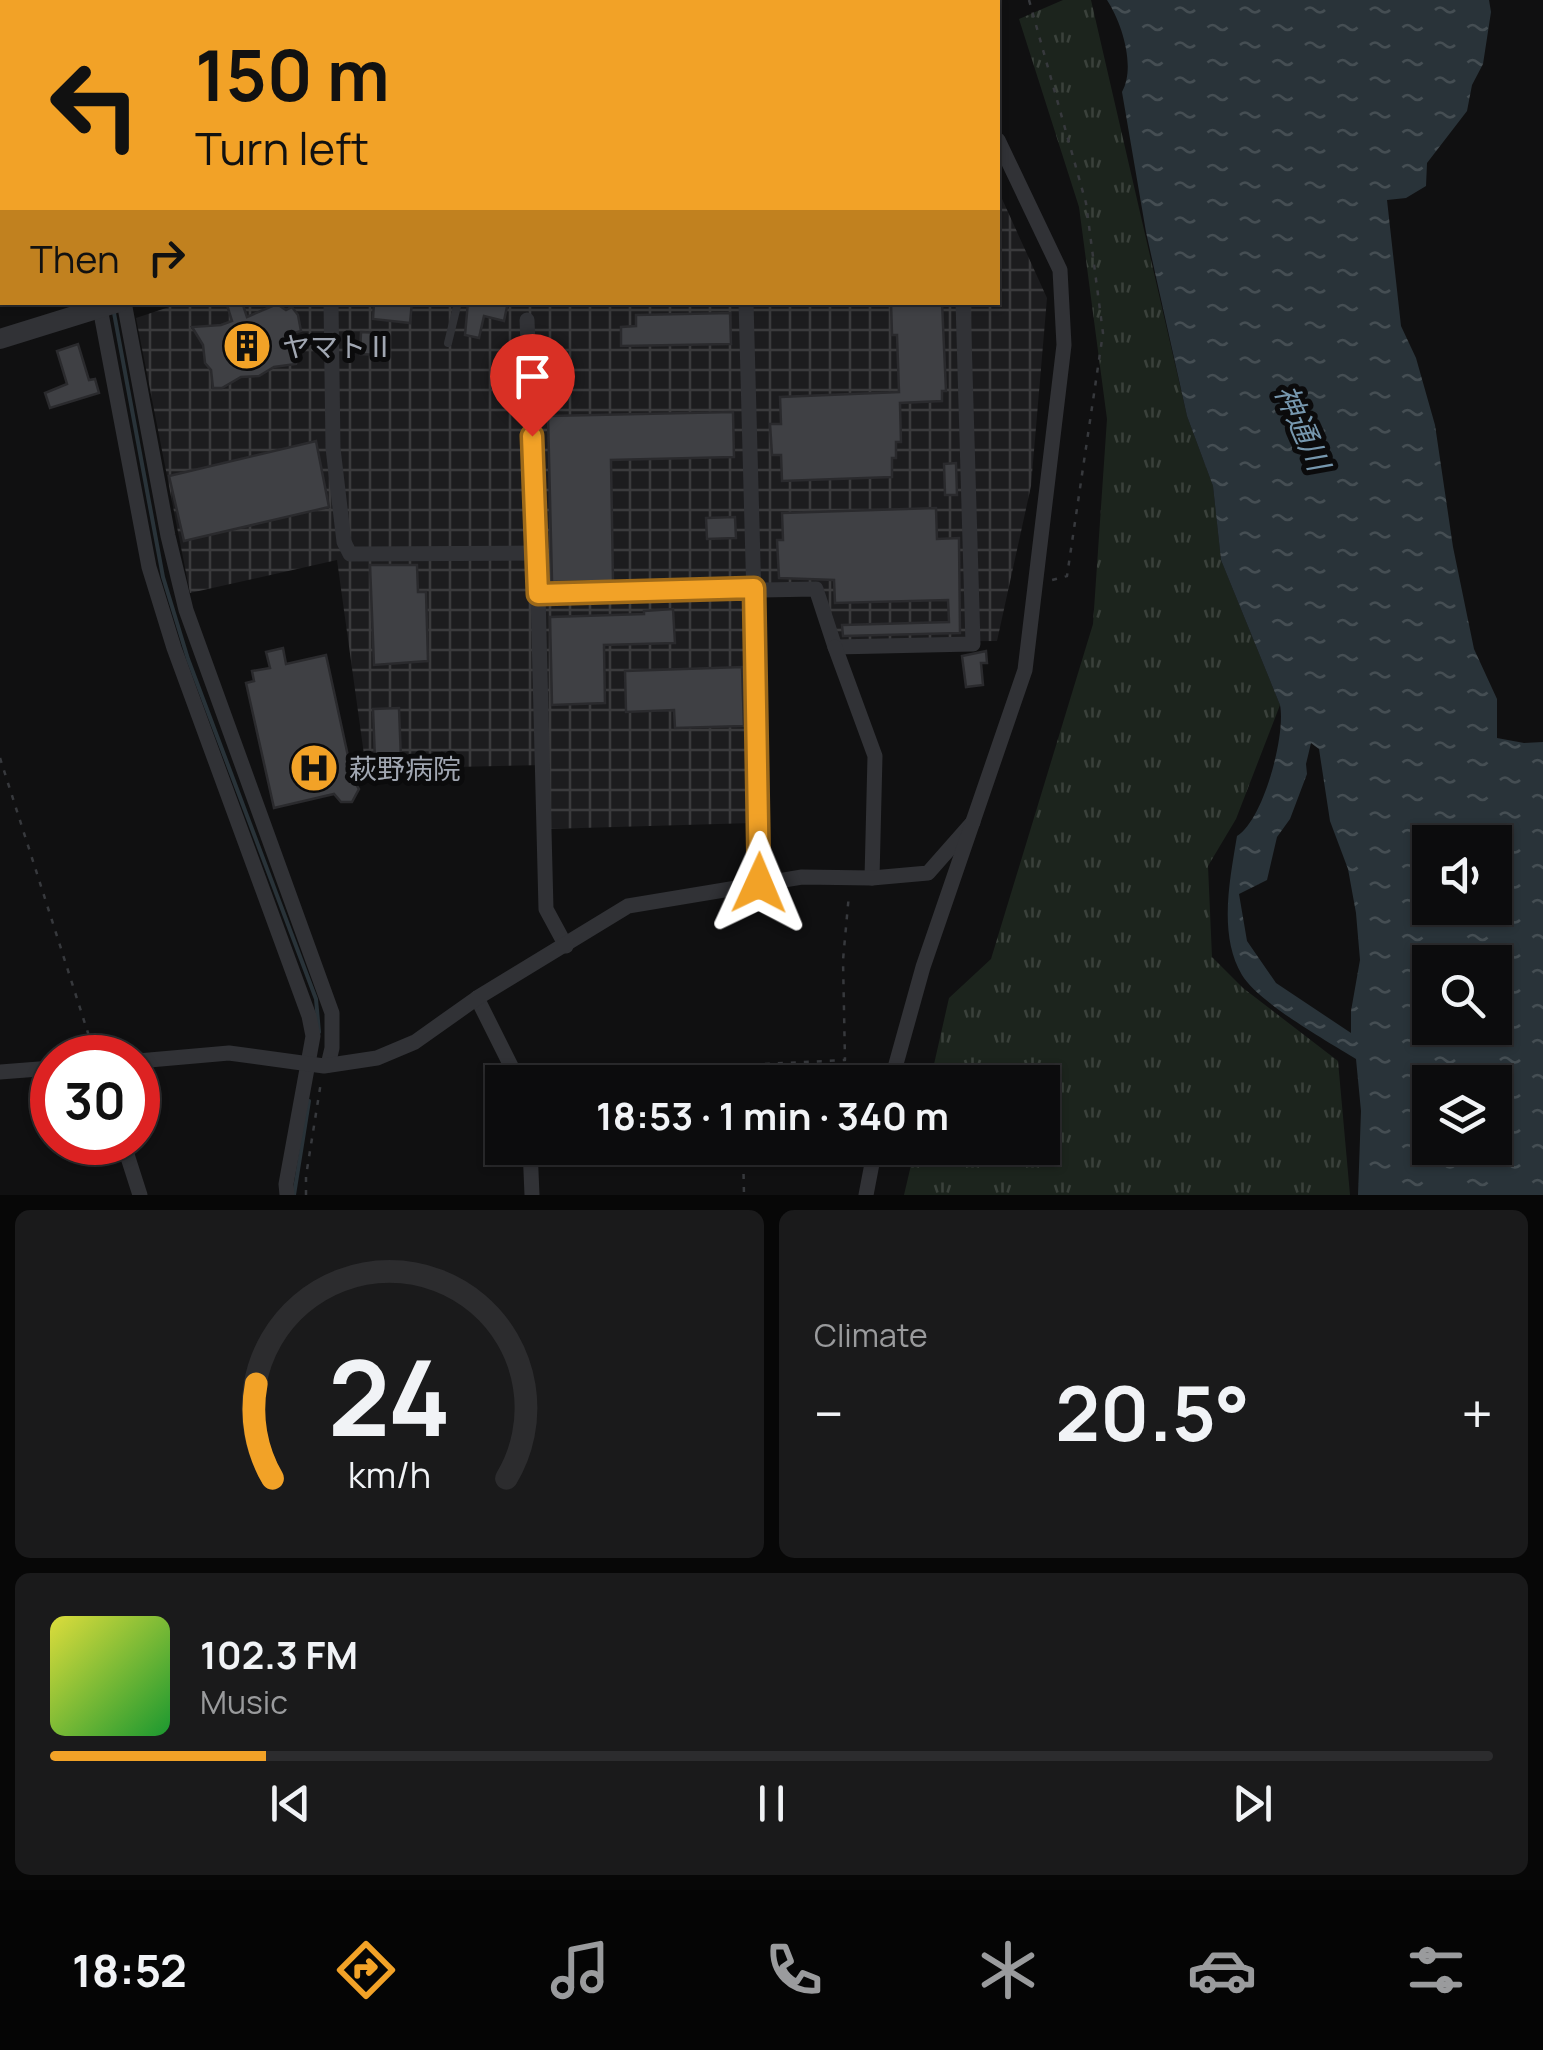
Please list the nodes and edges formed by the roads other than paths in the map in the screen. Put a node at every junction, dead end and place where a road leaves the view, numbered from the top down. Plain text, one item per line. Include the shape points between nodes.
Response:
1 (1000, 144) edge
2 (112, 305) edge
3 (115, 305) edge
4 (115, 305) edge
5 (331, 305) edge
6 (457, 305) edge
7 (746, 305) edge
8 (963, 305) edge
9 (527, 320) dead end
10 (0, 339) edge
11 (448, 343) dead end
12 (536, 553) junction
13 (754, 588) junction
14 (538, 594) junction
15 (835, 647) junction
16 (976, 820) junction
17 (872, 878) junction
18 (759, 883) junction
19 (566, 946) junction
20 (477, 998) junction
21 (160, 1059) edge
22 (320, 1065) junction
23 (510, 1065) edge
24 (897, 1065) edge
25 (30, 1070) edge
26 (0, 1072) edge
27 (130, 1165) edge
28 (531, 1165) edge
29 (872, 1165) edge
30 (140, 1195) edge
31 (287, 1195) edge
32 (532, 1195) edge
33 (866, 1195) edge

1 - 16 street via 1060,270 1064,346 1025,670
2 - 10 street
3 - 22 street via 149,567 309,1016
4 - 22 street via 182,595 332,1012 332,1048
5 - 12 street via 333,448 350,554
6 - 11 lane
7 - 13 street
8 - 15 street via 973,644
9 - 12 street
12 - 14 street
13 - 14 street
13 - 15 street via 816,589
13 - 18 street
14 - 19 street via 546,909
15 - 17 street via 874,756
16 - 17 street via 928,873
16 - 24 street via 923,966
17 - 18 street
18 - 19 street via 628,906
19 - 20 street
20 - 22 street via 396,1051
20 - 23 street
21 - 22 street via 229,1053
22 - 31 street
25 - 26 street
27 - 30 street
28 - 32 street
29 - 33 street

